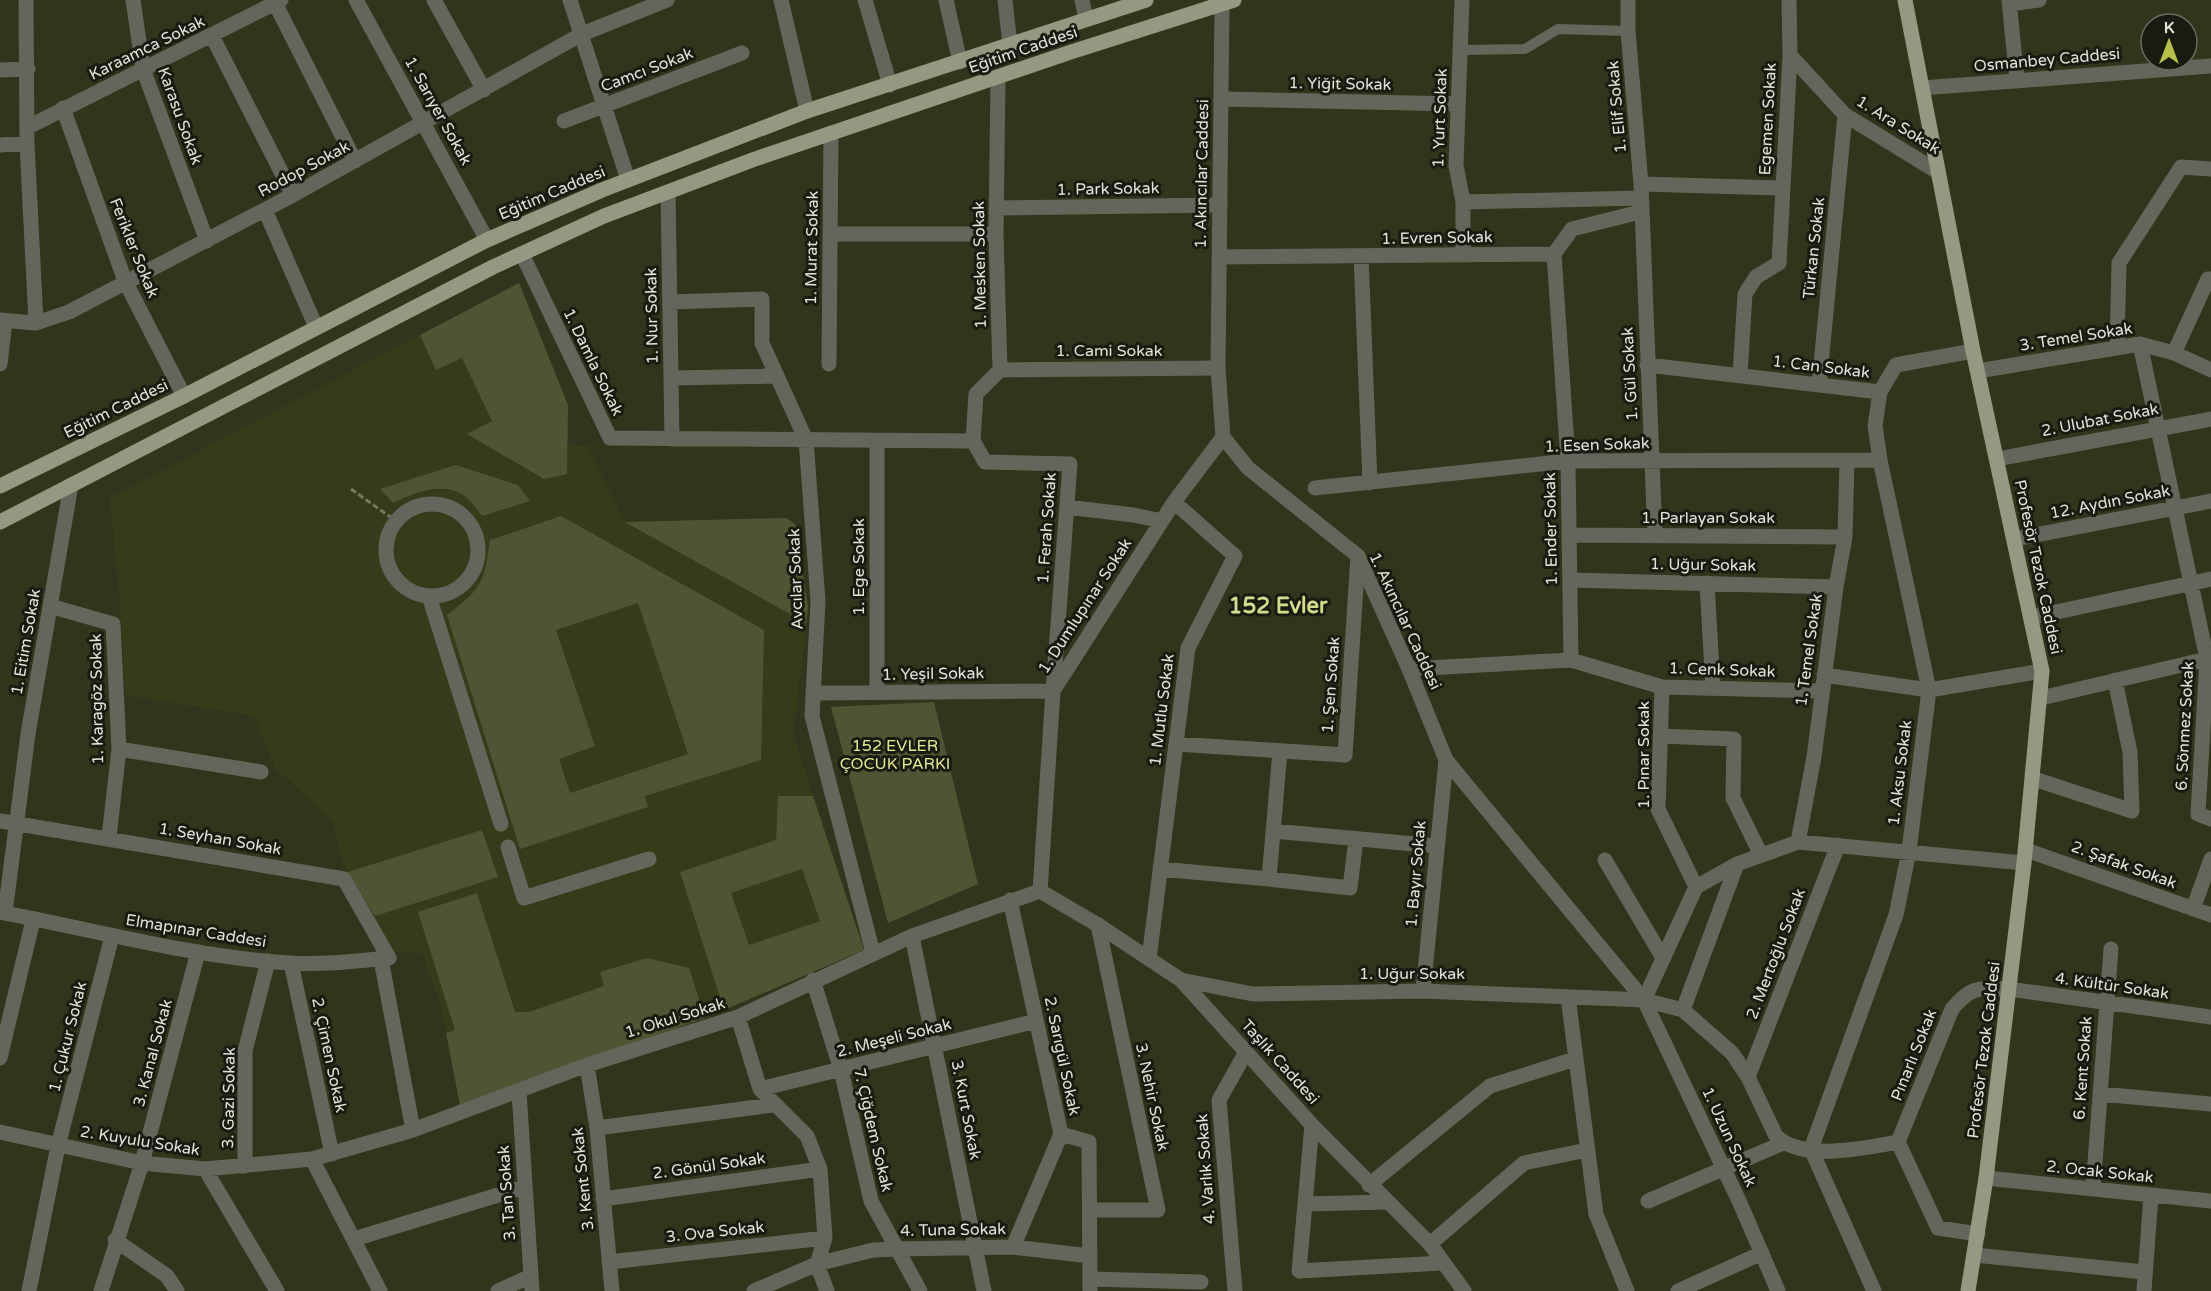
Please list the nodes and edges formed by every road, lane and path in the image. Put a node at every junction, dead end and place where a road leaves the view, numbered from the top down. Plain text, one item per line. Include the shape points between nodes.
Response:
1 (26, 0) edge
2 (133, 0) edge
3 (356, 0) edge
4 (434, 0) edge
5 (570, 0) edge
6 (667, 0) edge
7 (782, 0) edge
8 (865, 0) edge
9 (946, 0) edge
10 (1005, 0) edge
11 (1082, 0) edge
12 (1146, 0) edge
13 (1462, 0) edge
14 (1628, 0) edge
15 (1789, 0) edge
16 (1905, 0) edge
17 (2039, 0) edge
18 (278, 2) edge
19 (1228, 2) edge
20 (2009, 2) edge
21 (1086, 19) junction
22 (1628, 31) junction
23 (582, 34) junction
24 (212, 36) junction
25 (1010, 45) junction
26 (1460, 50) junction
27 (742, 52) dead end
28 (1790, 55) junction
29 (960, 62) junction
30 (2211, 66) edge
31 (28, 69) junction
32 (143, 69) junction
33 (0, 70) edge
34 (998, 78) junction
35 (2017, 81) junction
36 (890, 85) junction
37 (1922, 88) junction
38 (484, 90) junction
39 (1221, 99) junction
40 (606, 105) junction
41 (1458, 105) junction
42 (63, 108) junction
43 (807, 111) junction
44 (1845, 115) junction
45 (564, 120) dead end
46 (424, 122) junction
47 (28, 127) junction
48 (831, 133) junction
49 (27, 144) junction
50 (0, 145) edge
51 (355, 161) junction
52 (2211, 169) edge
53 (1938, 172) junction
54 (628, 180) junction
55 (1783, 188) junction
56 (668, 192) junction
57 (293, 195) junction
58 (1641, 198) junction
59 (1463, 201) junction
60 (1220, 205) junction
61 (996, 208) junction
62 (266, 210) junction
63 (830, 234) junction
64 (996, 234) junction
65 (487, 240) junction
66 (207, 241) junction
67 (522, 254) junction
68 (1554, 254) junction
69 (1464, 255) junction
70 (1362, 256) junction
71 (1219, 257) junction
72 (2209, 279) edge
73 (125, 281) junction
74 (670, 302) junction
75 (3, 321) edge
76 (36, 323) junction
77 (316, 327) junction
78 (2140, 345) junction
79 (2117, 346) junction
80 (1974, 351) junction
81 (2174, 353) junction
82 (0, 364) edge
83 (829, 364) dead end
84 (1647, 365) junction
85 (1218, 368) junction
86 (1000, 370) junction
87 (2211, 370) edge
88 (1978, 371) junction
89 (777, 376) junction
90 (1740, 376) junction
91 (671, 378) junction
92 (1819, 385) junction
93 (1880, 392) junction
94 (184, 396) junction
95 (2211, 419) edge
96 (2158, 427) junction
97 (1223, 437) junction
98 (672, 439) junction
99 (806, 440) junction
100 (878, 441) junction
101 (974, 441) junction
102 (1997, 459) junction
103 (1880, 460) junction
104 (1568, 461) junction
105 (1652, 461) junction
106 (1847, 462) junction
107 (1370, 483) junction
108 (71, 485) junction
109 (0, 486) edge
110 (1315, 488) dead end
111 (351, 489) dead end
112 (2211, 501) edge
113 (1174, 502) junction
114 (1067, 507) junction
115 (2175, 508) junction
116 (396, 521) junction
117 (1162, 521) junction
118 (0, 522) edge
119 (1570, 535) junction
120 (1655, 536) junction
121 (1845, 537) junction
122 (2015, 539) junction
123 (1358, 556) junction
124 (2211, 579) edge
125 (1570, 580) junction
126 (2192, 582) junction
127 (1707, 583) junction
128 (1836, 587) junction
129 (429, 596) junction
130 (50, 606) junction
131 (2033, 617) junction
132 (2209, 658) edge
133 (1571, 660) junction
134 (1410, 669) junction
135 (2042, 671) junction
136 (1824, 675) junction
137 (2115, 680) junction
138 (1662, 687) junction
139 (1713, 688) junction
140 (1929, 690) junction
141 (1053, 691) junction
142 (1821, 691) junction
143 (877, 692) junction
144 (813, 693) junction
145 (2041, 698) junction
146 (1661, 736) junction
147 (1176, 744) junction
148 (119, 749) junction
149 (1280, 751) junction
150 (1446, 760) junction
151 (261, 772) dead end
152 (2034, 778) junction
153 (2211, 819) edge
154 (0, 821) edge
155 (17, 824) junction
156 (501, 824) dead end
157 (1273, 831) junction
158 (109, 837) junction
159 (1356, 839) junction
160 (1798, 842) junction
161 (1838, 845) junction
162 (1436, 846) junction
163 (508, 847) dead end
164 (1909, 851) junction
165 (1761, 855) junction
166 (2025, 856) junction
167 (649, 859) dead end
168 (2211, 859) edge
169 (1605, 860) dead end
170 (1737, 864) junction
171 (1160, 870) junction
172 (1269, 879) junction
173 (1696, 887) junction
174 (1040, 891) junction
175 (1010, 900) junction
176 (2193, 909) junction
177 (2, 913) edge
178 (2211, 915) edge
179 (33, 920) junction
180 (1098, 925) junction
181 (112, 936) junction
182 (912, 936) junction
183 (2111, 949) dead end
184 (198, 952) junction
185 (873, 953) junction
186 (385, 958) junction
187 (1663, 958) junction
188 (1149, 959) junction
189 (268, 961) junction
190 (291, 963) junction
191 (813, 980) junction
192 (1181, 980) junction
193 (2009, 989) junction
194 (1423, 991) junction
195 (1568, 997) junction
196 (1644, 1000) junction
197 (2105, 1004) junction
198 (1683, 1010) junction
199 (738, 1017) junction
200 (2211, 1017) edge
201 (1036, 1021) junction
202 (935, 1046) junction
203 (1246, 1052) junction
204 (0, 1058) edge
205 (1575, 1059) junction
206 (587, 1065) junction
207 (841, 1070) junction
208 (1748, 1077) junction
209 (760, 1089) junction
210 (519, 1092) junction
211 (2100, 1094) junction
212 (2211, 1104) edge
213 (773, 1105) junction
214 (1312, 1125) junction
215 (597, 1128) junction
216 (413, 1130) junction
217 (0, 1132) edge
218 (1061, 1134) junction
219 (1898, 1142) junction
220 (1783, 1143) junction
221 (58, 1146) junction
222 (1811, 1149) junction
223 (1587, 1150) junction
224 (332, 1154) junction
225 (312, 1159) junction
226 (142, 1163) junction
227 (245, 1166) junction
228 (205, 1169) junction
229 (820, 1169) junction
230 (1724, 1169) junction
231 (1986, 1178) junction
232 (1369, 1185) junction
233 (524, 1187) junction
234 (2093, 1189) junction
235 (2151, 1195) junction
236 (603, 1199) junction
237 (1648, 1201) dead end
238 (2211, 1201) edge
239 (1387, 1202) junction
240 (1305, 1204) junction
241 (1090, 1210) junction
242 (1978, 1234) junction
243 (825, 1238) junction
244 (354, 1239) junction
245 (116, 1240) junction
246 (1430, 1244) junction
247 (1013, 1247) junction
248 (974, 1248) junction
249 (897, 1249) junction
250 (1762, 1253) junction
251 (1974, 1255) junction
252 (1090, 1256) junction
253 (609, 1262) junction
254 (1442, 1263) junction
255 (818, 1264) junction
256 (2145, 1272) junction
257 (1201, 1282) dead end
258 (531, 1283) edge
259 (1090, 1285) edge
260 (779, 1286) edge
261 (29, 1291) edge
262 (101, 1291) edge
263 (177, 1291) edge
264 (277, 1291) edge
265 (380, 1291) edge
266 (498, 1291) edge
267 (612, 1291) edge
268 (754, 1291) edge
269 (828, 1291) edge
270 (920, 1291) edge
271 (984, 1291) edge
272 (1235, 1291) edge
273 (1464, 1291) edge
274 (1627, 1291) edge
275 (1678, 1291) edge
276 (1778, 1291) edge
277 (1874, 1291) edge
278 (1968, 1291) edge
279 (2144, 1291) edge

1 - 31 street
2 - 32 street, Karasu Sokak
3 - 46 street, 1. Sarıyer Sokak
4 - 38 street
5 - 23 street
6 - 23 street, Rodop Sokak
7 - 43 street
8 - 36 street
9 - 29 street
10 - 25 street
11 - 21 street
12 - 21 main road, Eğitim Caddesi
13 - 26 street, 1. Yurt Sokak
14 - 22 street, 1. Elif Sokak
15 - 28 street, Egemen Sokak
16 - 37 main road, Profesör Tezok Caddesi
17 - 20 street
18 - 24 street, Karaamca Sokak
18 - 51 street
19 - 34 main road, Eğitim Caddesi
19 - 39 street, 1. Akıncılar Caddesi
20 - 35 street
21 - 25 main road, Eğitim Caddesi
22 - 26 lane via 1558,29 1525,49
22 - 58 street, 1. Elif Sokak
23 - 38 street, Rodop Sokak
23 - 40 street
24 - 32 street, Karaamca Sokak
24 - 57 street
25 - 29 main road, Eğitim Caddesi
26 - 41 street, 1. Yurt Sokak
27 - 40 street, Camcı Sokak
28 - 44 street, 1. Ara Sokak
28 - 55 street, Egemen Sokak
29 - 36 main road, Eğitim Caddesi
30 - 35 street, Osmanbey Caddesi
31 - 33 street
31 - 47 street
32 - 42 street, Karaamca Sokak
32 - 66 street, Karasu Sokak
34 - 48 main road, Eğitim Caddesi
34 - 61 street, 1. Mesken Sokak
35 - 37 street, Osmanbey Caddesi
36 - 43 main road, Eğitim Caddesi
37 - 53 main road, Profesör Tezok Caddesi
38 - 46 street, Rodop Sokak
39 - 41 street, 1. Yiğit Sokak
39 - 60 street, 1. Akıncılar Caddesi
40 - 45 street, Camcı Sokak
40 - 54 street
41 - 59 street, 1. Yurt Sokak via 1456,165
42 - 47 street, Karaamca Sokak
42 - 73 street, Ferikler Sokak
43 - 54 main road, Eğitim Caddesi
44 - 53 street, 1. Ara Sokak
44 - 92 street, Türkan Sokak
46 - 51 street, Rodop Sokak
46 - 65 street, 1. Sarıyer Sokak
47 - 49 street
48 - 56 main road, Eğitim Caddesi
48 - 63 street, 1. Murat Sokak
49 - 50 street
49 - 76 street
51 - 57 street, Rodop Sokak
52 - 79 street via 2181,167 2119,264
53 - 80 main road, Profesör Tezok Caddesi
54 - 65 main road, Eğitim Caddesi
55 - 58 street, Egemen Sokak
55 - 90 street via 1779,264 1756,277 1745,294
56 - 67 main road, Eğitim Caddesi
56 - 74 street, 1. Nur Sokak
57 - 62 street, Rodop Sokak
58 - 59 street
58 - 68 street via 1572,229
58 - 84 street, 1. Gül Sokak
59 - 69 street, 1. Yurt Sokak
60 - 61 street, 1. Park Sokak
60 - 71 street, 1. Akıncılar Caddesi
61 - 64 street, 1. Mesken Sokak
62 - 66 street, Rodop Sokak
62 - 77 street
63 - 64 street
63 - 83 street, 1. Murat Sokak
64 - 86 street, 1. Mesken Sokak
65 - 77 main road, Eğitim Caddesi
66 - 73 street, Rodop Sokak
67 - 98 street, 1. Damla Sokak via 610,438
67 - 108 main road, Eğitim Caddesi
68 - 69 street, 1. Evren Sokak
68 - 104 street, 1. Ender Sokak
69 - 70 street, 1. Evren Sokak
70 - 71 street, 1. Evren Sokak
70 - 107 street
71 - 85 street, 1. Akıncılar Caddesi
72 - 81 street
73 - 76 street, Rodop Sokak via 69,312
73 - 94 street, Ferikler Sokak
74 - 89 street, Avcılar Sokak via 762,298 762,343
74 - 91 street, 1. Nur Sokak
75 - 76 street
75 - 82 street
77 - 94 main road, Eğitim Caddesi
78 - 79 street, 3. Temel Sokak
78 - 81 street, 3. Temel Sokak
78 - 96 street, 6. Sönmez Sokak
79 - 88 street, 3. Temel Sokak
80 - 88 main road, Profesör Tezok Caddesi
80 - 93 street, 1. Can Sokak via 1896,365
81 - 87 street, 3. Temel Sokak
84 - 90 street, 1. Can Sokak
84 - 105 street, 1. Gül Sokak
85 - 86 street, 1. Cami Sokak
85 - 97 street, 1. Akıncılar Caddesi
86 - 101 street via 976,394
88 - 102 main road, Profesör Tezok Caddesi
89 - 91 street
89 - 99 street, Avcılar Sokak
90 - 92 street, 1. Can Sokak
91 - 98 street, 1. Nur Sokak
92 - 93 street, 1. Can Sokak
93 - 103 street, 1. Aksu Sokak via 1875,426
94 - 109 main road, Eğitim Caddesi
95 - 96 street, 2. Ulubat Sokak
96 - 102 street, 2. Ulubat Sokak
96 - 115 street, 6. Sönmez Sokak
97 - 113 street, 1. Dumlupınar Sokak
97 - 123 street, 1. Akıncılar Caddesi via 1248,468
98 - 99 street, 1. Damla Sokak
99 - 100 street
99 - 144 street, Avcılar Sokak via 818,601
100 - 101 street
100 - 143 street, 1. Ege Sokak
101 - 114 street, 1. Ferah Sokak via 986,462 1070,464
102 - 122 main road, Profesör Tezok Caddesi
103 - 106 street, 1. Esen Sokak
103 - 140 street, 1. Aksu Sokak
104 - 105 street, 1. Esen Sokak
104 - 107 street, 1. Esen Sokak
104 - 119 street, 1. Ender Sokak
105 - 106 street, 1. Esen Sokak
105 - 120 street, 1. Gül Sokak
106 - 121 street, 1. Temel Sokak
107 - 110 street, 1. Esen Sokak
108 - 118 main road, Eğitim Caddesi
108 - 130 street, 1. Eitim Sokak
111 - 116 path
112 - 115 street, 12. Aydın Sokak
113 - 117 street, 1. Dumlupınar Sokak
113 - 147 street, 1. Mutlu Sokak via 1235,556 1188,648
114 - 117 street
114 - 141 street, 1. Ferah Sokak
115 - 122 street, 12. Aydın Sokak
115 - 126 street, 6. Sönmez Sokak
116 - 129 street via 386,544 392,573 414,593
116 - 129 street via 411,508 441,504 455,509 475,531 478,554 470,576 459,588
117 - 141 street, 1. Dumlupınar Sokak
119 - 120 street, 1. Parlayan Sokak
119 - 125 street, 1. Ender Sokak
120 - 121 street, 1. Parlayan Sokak
121 - 128 street, 1. Temel Sokak
122 - 131 main road, Profesör Tezok Caddesi
123 - 134 street, 1. Akıncılar Caddesi
123 - 149 street, 1. Şen Sokak via 1345,755
124 - 126 street
125 - 127 street, 1. Uğur Sokak
125 - 133 street, 1. Ender Sokak
126 - 131 street
126 - 132 street, 6. Sönmez Sokak
127 - 128 street, 1. Uğur Sokak
127 - 139 street
128 - 136 street, 1. Temel Sokak
129 - 156 street
130 - 148 street, 1. Karagöz Sokak via 113,624
130 - 155 street, 1. Eitim Sokak
131 - 135 main road, Profesör Tezok Caddesi
132 - 137 street
132 - 153 street, 6. Sönmez Sokak via 2198,814
133 - 134 street, 1. Cenk Sokak
133 - 138 street, 1. Cenk Sokak
134 - 150 street, 1. Akıncılar Caddesi
135 - 140 street
135 - 145 main road, Profesör Tezok Caddesi
136 - 140 street
136 - 142 street, 1. Temel Sokak
137 - 145 street
137 - 152 street via 2130,752 2132,812
138 - 139 street, 1. Cenk Sokak
138 - 146 street, 1. Pınar Sokak
139 - 142 street, 1. Cenk Sokak
140 - 164 street, 1. Aksu Sokak
141 - 143 street, 1. Yeşil Sokak
141 - 174 street, 1. Dumlupınar Sokak
142 - 160 street, 1. Temel Sokak via 1814,757
143 - 144 street, 1. Yeşil Sokak
144 - 185 street, Avcılar Sokak via 812,716
145 - 152 main road, Profesör Tezok Caddesi
146 - 165 street via 1734,739 1733,798
146 - 173 street, 1. Pınar Sokak via 1658,809
147 - 149 street, 1. Şen Sokak
147 - 171 street, 1. Mutlu Sokak
148 - 151 street
148 - 158 street, 1. Karagöz Sokak
149 - 157 street
150 - 162 street, 1. Bayır Sokak
150 - 196 street, 1. Akıncılar Caddesi
152 - 166 main road, Profesör Tezok Caddesi
154 - 155 street, 1. Seyhan Sokak
155 - 158 street, 1. Seyhan Sokak
155 - 177 street, 1. Eitim Sokak
157 - 159 street
157 - 172 street
158 - 186 street, 1. Seyhan Sokak via 344,879
159 - 162 street
159 - 172 street via 1350,888
160 - 161 street, 2. Şafak Sokak
160 - 165 street
161 - 164 street, 2. Şafak Sokak
161 - 208 street, 2. Mertoğlu Sokak
162 - 194 street, 1. Bayır Sokak
163 - 167 street via 524,898
164 - 166 street, 2. Şafak Sokak
164 - 222 street, 1. Aksu Sokak via 1896,915
165 - 170 street
166 - 176 street, 2. Şafak Sokak
166 - 193 main road, Profesör Tezok Caddesi
168 - 176 street
169 - 187 street
170 - 173 street
170 - 198 street
171 - 172 street
171 - 188 street, 1. Mutlu Sokak
173 - 187 street
174 - 175 street, 1. Okul Sokak
174 - 180 street, Taşlık Caddesi
175 - 182 street, 1. Okul Sokak
175 - 201 street, 2. Sarıgül Sokak
176 - 178 street, 2. Şafak Sokak
177 - 179 street, Elmapınar Caddesi
179 - 181 street, Elmapınar Caddesi
179 - 204 street
180 - 188 street, Taşlık Caddesi
180 - 241 street, 3. Nehir Sokak via 1158,1210
181 - 184 street, Elmapınar Caddesi
181 - 221 street, 1. Çukur Sokak
182 - 185 street, 1. Okul Sokak
182 - 202 street, 3. Kurt Sokak
183 - 197 street, 6. Kent Sokak
184 - 189 street, Elmapınar Caddesi
184 - 226 street, 3. Kanal Sokak
185 - 191 street, 1. Okul Sokak
186 - 190 street, Elmapınar Caddesi
186 - 216 street, 1. Seyhan Sokak
187 - 196 street
188 - 192 street, Taşlık Caddesi
189 - 190 street, Elmapınar Caddesi
189 - 227 street, 3. Gazi Sokak via 245,1052
190 - 224 street, 2. Çimen Sokak
191 - 199 street, 1. Okul Sokak
191 - 207 street, 7. Çiğdem Sokak
192 - 194 street, 1. Uğur Sokak via 1252,994
192 - 203 street, Taşlık Caddesi
193 - 197 street, 4. Kültür Sokak
193 - 219 street, Pınarlı Sokak via 1965,993 1952,1008
193 - 231 main road, Profesör Tezok Caddesi
194 - 195 street, 1. Uğur Sokak
195 - 196 street, 1. Uğur Sokak
195 - 205 street
196 - 198 street
196 - 230 street, 1. Uzun Sokak
197 - 200 street, 4. Kültür Sokak
197 - 211 street, 6. Kent Sokak
198 - 208 street via 1732,1053
199 - 206 street, 1. Okul Sokak
199 - 209 street
201 - 202 street, 2. Meşeli Sokak
201 - 218 street, 2. Sarıgül Sokak
202 - 207 street, 2. Meşeli Sokak
202 - 248 street, 3. Kurt Sokak
203 - 214 street, Taşlık Caddesi
203 - 272 street, 4. Varlık Sokak via 1219,1100
205 - 223 street
205 - 232 street via 1490,1086
206 - 210 street, 1. Okul Sokak
206 - 215 street, 3. Kent Sokak
207 - 209 street, 2. Meşeli Sokak
207 - 249 street, 7. Çiğdem Sokak via 871,1201
208 - 220 street
209 - 213 street
210 - 216 street, 1. Okul Sokak
210 - 233 street, 3. Tan Sokak
211 - 212 street
211 - 234 street, 6. Kent Sokak
213 - 215 street
213 - 229 street via 807,1136
214 - 232 street, Taşlık Caddesi
214 - 240 street
215 - 236 street, 3. Kent Sokak
216 - 224 street, 1. Okul Sokak
217 - 221 street, 2. Kuyulu Sokak
218 - 241 street via 1089,1142
218 - 247 street, 2. Sarıgül Sokak
219 - 222 street via 1837,1153
219 - 242 street via 1938,1228
220 - 222 street
220 - 230 street
221 - 226 street, 2. Kuyulu Sokak
221 - 261 street, 1. Çukur Sokak
222 - 277 street
223 - 246 street via 1524,1163
223 - 274 street via 1596,1214
224 - 225 street, 1. Okul Sokak
225 - 227 street, 2. Kuyulu Sokak
225 - 244 street
226 - 228 street, 2. Kuyulu Sokak
226 - 245 street, 3. Kanal Sokak
227 - 228 street, 2. Kuyulu Sokak
228 - 264 street
229 - 236 street, 2. Gönül Sokak
229 - 243 street
230 - 237 street
230 - 250 street, 1. Uzun Sokak
231 - 234 street, 2. Ocak Sokak
231 - 242 main road, Profesör Tezok Caddesi
232 - 239 street, Taşlık Caddesi
233 - 244 street
233 - 258 street, 3. Tan Sokak
234 - 235 street, 2. Ocak Sokak
235 - 238 street, 2. Ocak Sokak
235 - 256 street
236 - 253 street, 3. Kent Sokak
239 - 240 street
239 - 246 street, Taşlık Caddesi
240 - 254 street via 1299,1272
241 - 252 street
242 - 251 main road, Profesör Tezok Caddesi
243 - 253 street, 3. Ova Sokak
243 - 255 street
244 - 265 street
245 - 262 street, 3. Kanal Sokak
245 - 263 street via 167,1276
246 - 254 street, Taşlık Caddesi
247 - 248 street, 4. Tuna Sokak
247 - 252 street, 4. Tuna Sokak
248 - 249 street, 4. Tuna Sokak
248 - 271 street, 3. Kurt Sokak
249 - 255 street, 4. Tuna Sokak via 873,1250
249 - 270 street, 7. Çiğdem Sokak
250 - 275 street
250 - 276 street, 1. Uzun Sokak
251 - 256 street
251 - 278 main road, Profesör Tezok Caddesi
252 - 259 street
253 - 267 street, 3. Kent Sokak
254 - 273 street, Taşlık Caddesi
255 - 260 street, 4. Tuna Sokak
255 - 269 street
256 - 279 street
257 - 259 street
258 - 266 street
260 - 268 street, 4. Tuna Sokak

